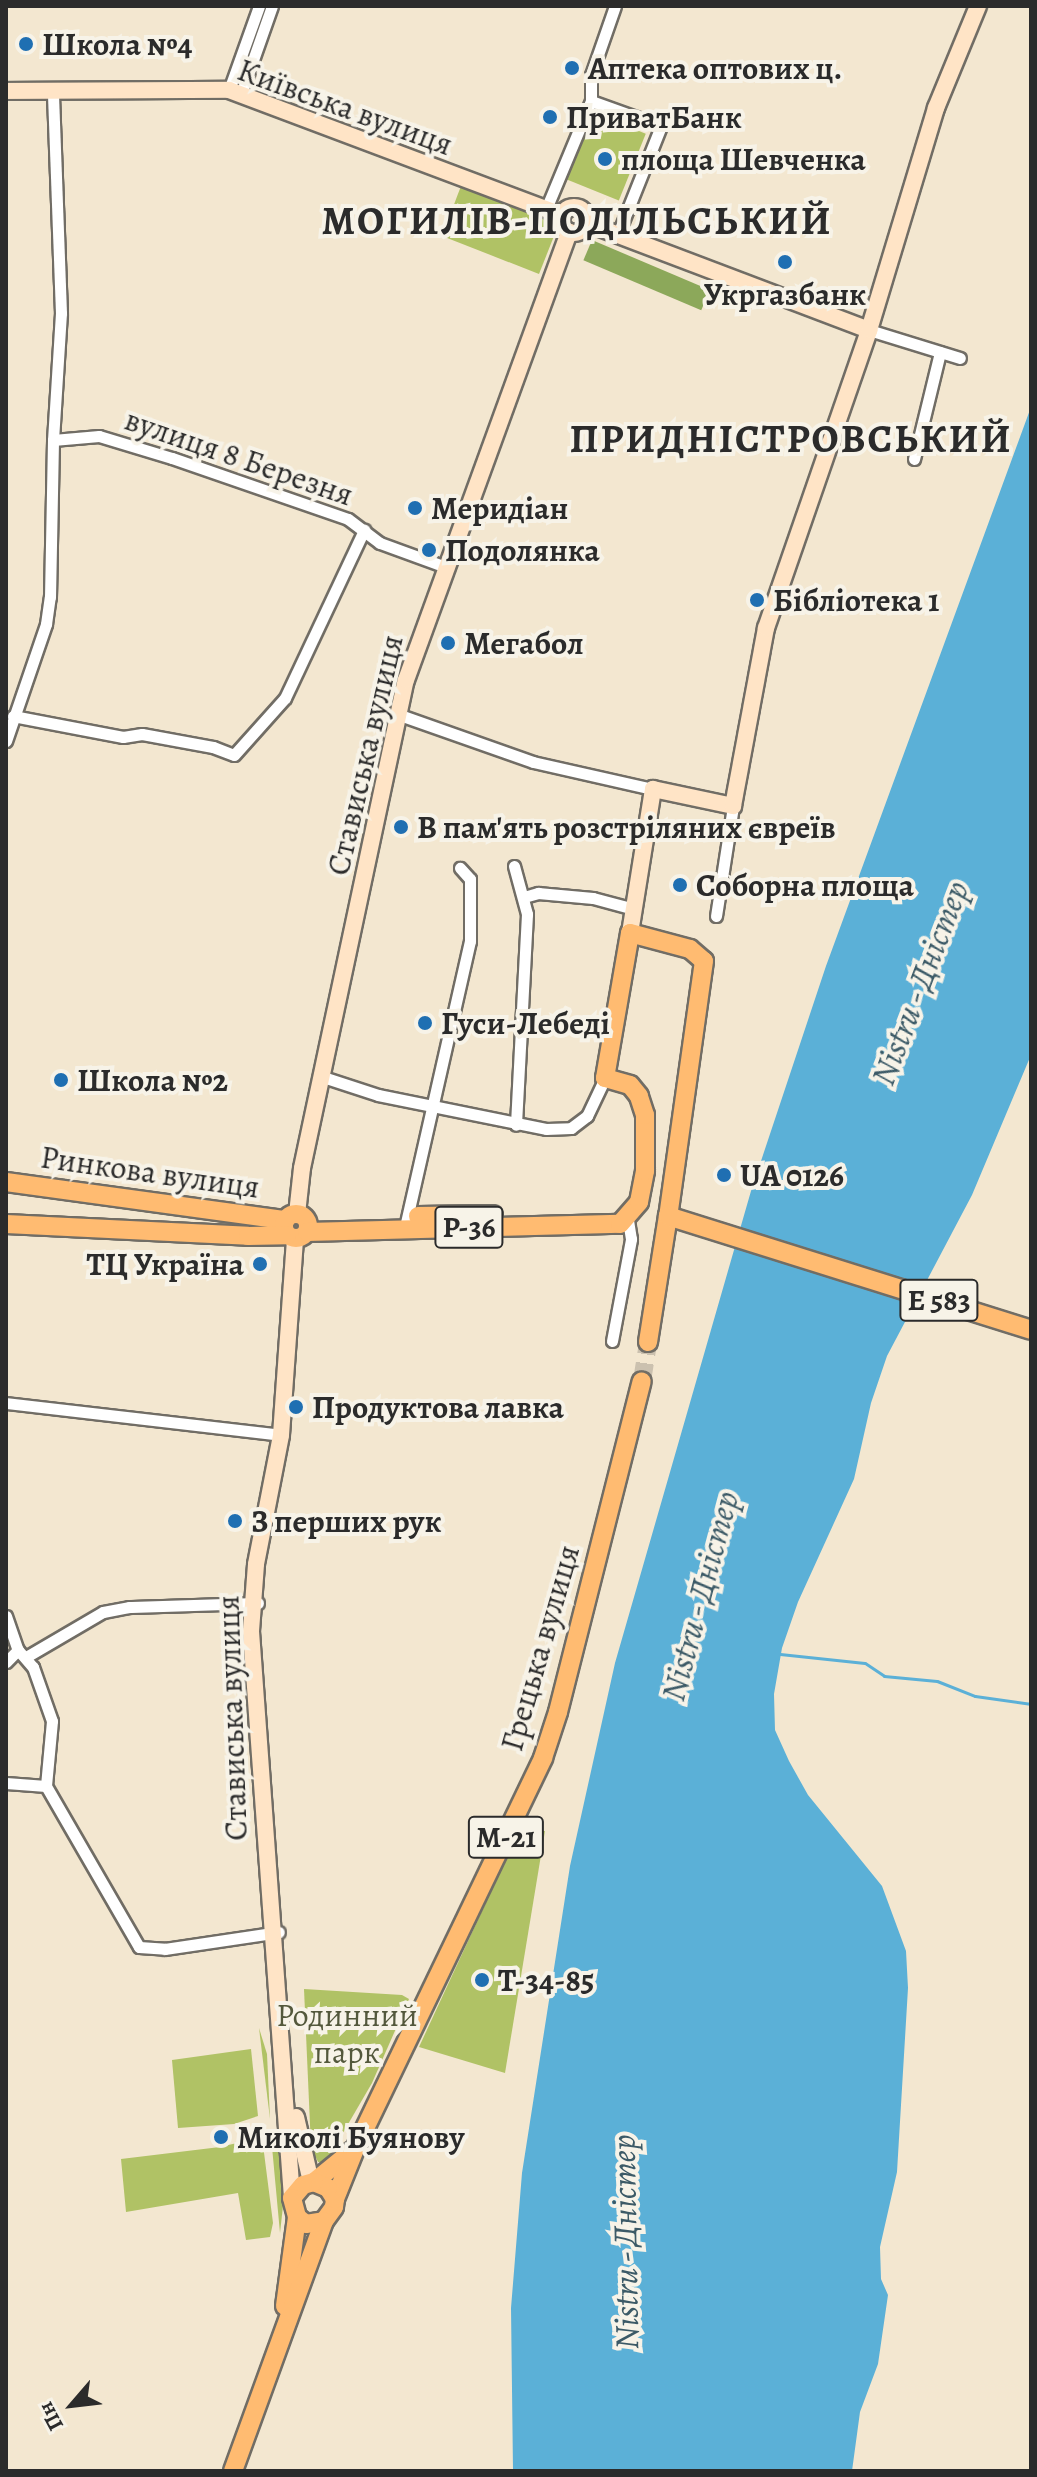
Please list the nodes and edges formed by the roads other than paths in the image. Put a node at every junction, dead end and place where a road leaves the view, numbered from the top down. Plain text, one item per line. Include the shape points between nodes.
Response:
1 (259, 6) edge
2 (272, 6) edge
3 (615, 6) edge
4 (978, 6) edge
5 (53, 90) junction
6 (6, 91) edge
7 (235, 92) junction
8 (591, 101) junction
9 (546, 209) junction
10 (562, 215) junction
11 (587, 223) junction
12 (569, 232) junction
13 (618, 234) junction
14 (869, 330) junction
15 (940, 352) junction
16 (960, 358) dead end
17 (53, 440) junction
18 (914, 459) dead end
19 (364, 530) junction
20 (446, 567) junction
21 (397, 714) junction
22 (13, 716) junction
23 (6, 741) edge
24 (653, 789) junction
25 (733, 806) junction
26 (514, 866) dead end
27 (460, 868) dead end
28 (524, 897) junction
29 (634, 909) junction
30 (716, 916) dead end
31 (630, 933) junction
32 (323, 1077) junction
33 (605, 1078) junction
34 (433, 1106) junction
35 (516, 1125) junction
36 (6, 1182) edge
37 (627, 1215) junction
38 (668, 1216) junction
39 (406, 1222) junction
40 (6, 1224) edge
41 (297, 1228) junction
42 (1031, 1330) edge
43 (612, 1341) dead end
44 (648, 1342) tunnel mouth
45 (642, 1381) tunnel mouth
46 (6, 1403) edge
47 (281, 1435) junction
48 (255, 1603) junction
49 (6, 1616) edge
50 (22, 1653) junction
51 (6, 1662) edge
52 (6, 1783) edge
53 (46, 1786) junction
54 (275, 1933) junction
55 (355, 2149) junction
56 (312, 2182) junction
57 (292, 2198) junction
58 (335, 2199) junction
59 (297, 2217) junction
60 (324, 2221) junction
61 (281, 2341) junction
62 (233, 2471) edge

1 - 7 street
2 - 7 street
3 - 8 street via 591,75
4 - 14 main road via 936,108
5 - 6 main road, Київська вулиця
5 - 7 main road, Київська вулиця
5 - 17 street via 61,313
7 - 9 main road, Київська вулиця
8 - 9 street
8 - 13 street via 661,126
9 - 10 main road, Київська вулиця
10 - 11 main road via 577,208
10 - 12 main road via 561,224
11 - 12 main road via 579,233
11 - 13 main road
12 - 20 main road, Стависька вулиця
13 - 14 main road
14 - 15 street
14 - 25 main road via 766,628
15 - 16 street
15 - 18 street
17 - 19 street, вулиця 8 Березня via 99,436 348,519
17 - 22 street via 50,597 46,624
19 - 20 street, вулиця 8 Березня via 380,543
19 - 22 street via 285,698 234,755 142,734 123,737
20 - 21 main road, Стависька вулиця
21 - 24 street via 533,762
21 - 32 main road, Стависька вулиця
22 - 23 street
24 - 25 main road
24 - 29 main road
25 - 30 street
26 - 28 street
27 - 34 street via 470,879 470,941
28 - 29 street via 538,893 593,898
28 - 35 street
29 - 31 main road
31 - 33 main road
31 - 38 main road via 699,954 705,971
32 - 34 street
32 - 41 main road, Стависька вулиця via 302,1168
33 - 35 street via 595,1105 571,1128
33 - 37 main road via 630,1085 645,1115 645,1171 639,1202
34 - 35 street
34 - 39 street
36 - 41 main road, Ринкова вулиця / Р-36
37 - 39 main road, Ринкова вулиця / Р-36 via 620,1224 597,1227
37 - 43 street via 631,1239
38 - 42 main road, E 583
38 - 44 main road
39 - 41 main road, Ринкова вулиця / Р-36
40 - 41 main road, Ринкова вулиця / Р-36 via 248,1236
41 - 47 main road, Стависька вулиця
41 - 48 main road, Стависька вулиця via 287,1437
45 - 55 main road, Грецька вулиця / М-21 via 543,1758
46 - 47 street
47 - 48 main road, Стависька вулиця
48 - 50 street via 103,1612
48 - 54 main road, Стависька вулиця via 251,1651
49 - 50 street
50 - 51 street
50 - 53 street via 52,1721
52 - 53 street
53 - 54 street via 139,1947 165,1949
54 - 56 main road, Стависька вулиця via 299,2138
54 - 57 main road, Стависька вулиця
55 - 56 main road, Грецька вулиця / М-21
55 - 58 main road, Грецька вулиця / М-21
56 - 57 main road, М-21
56 - 58 main road via 328,2188
57 - 59 main road, М-21
58 - 60 main road, М-21 via 331,2216
59 - 60 main road via 306,2224
59 - 61 main road, М-21
60 - 61 main road, М-21
61 - 62 main road, М-21

